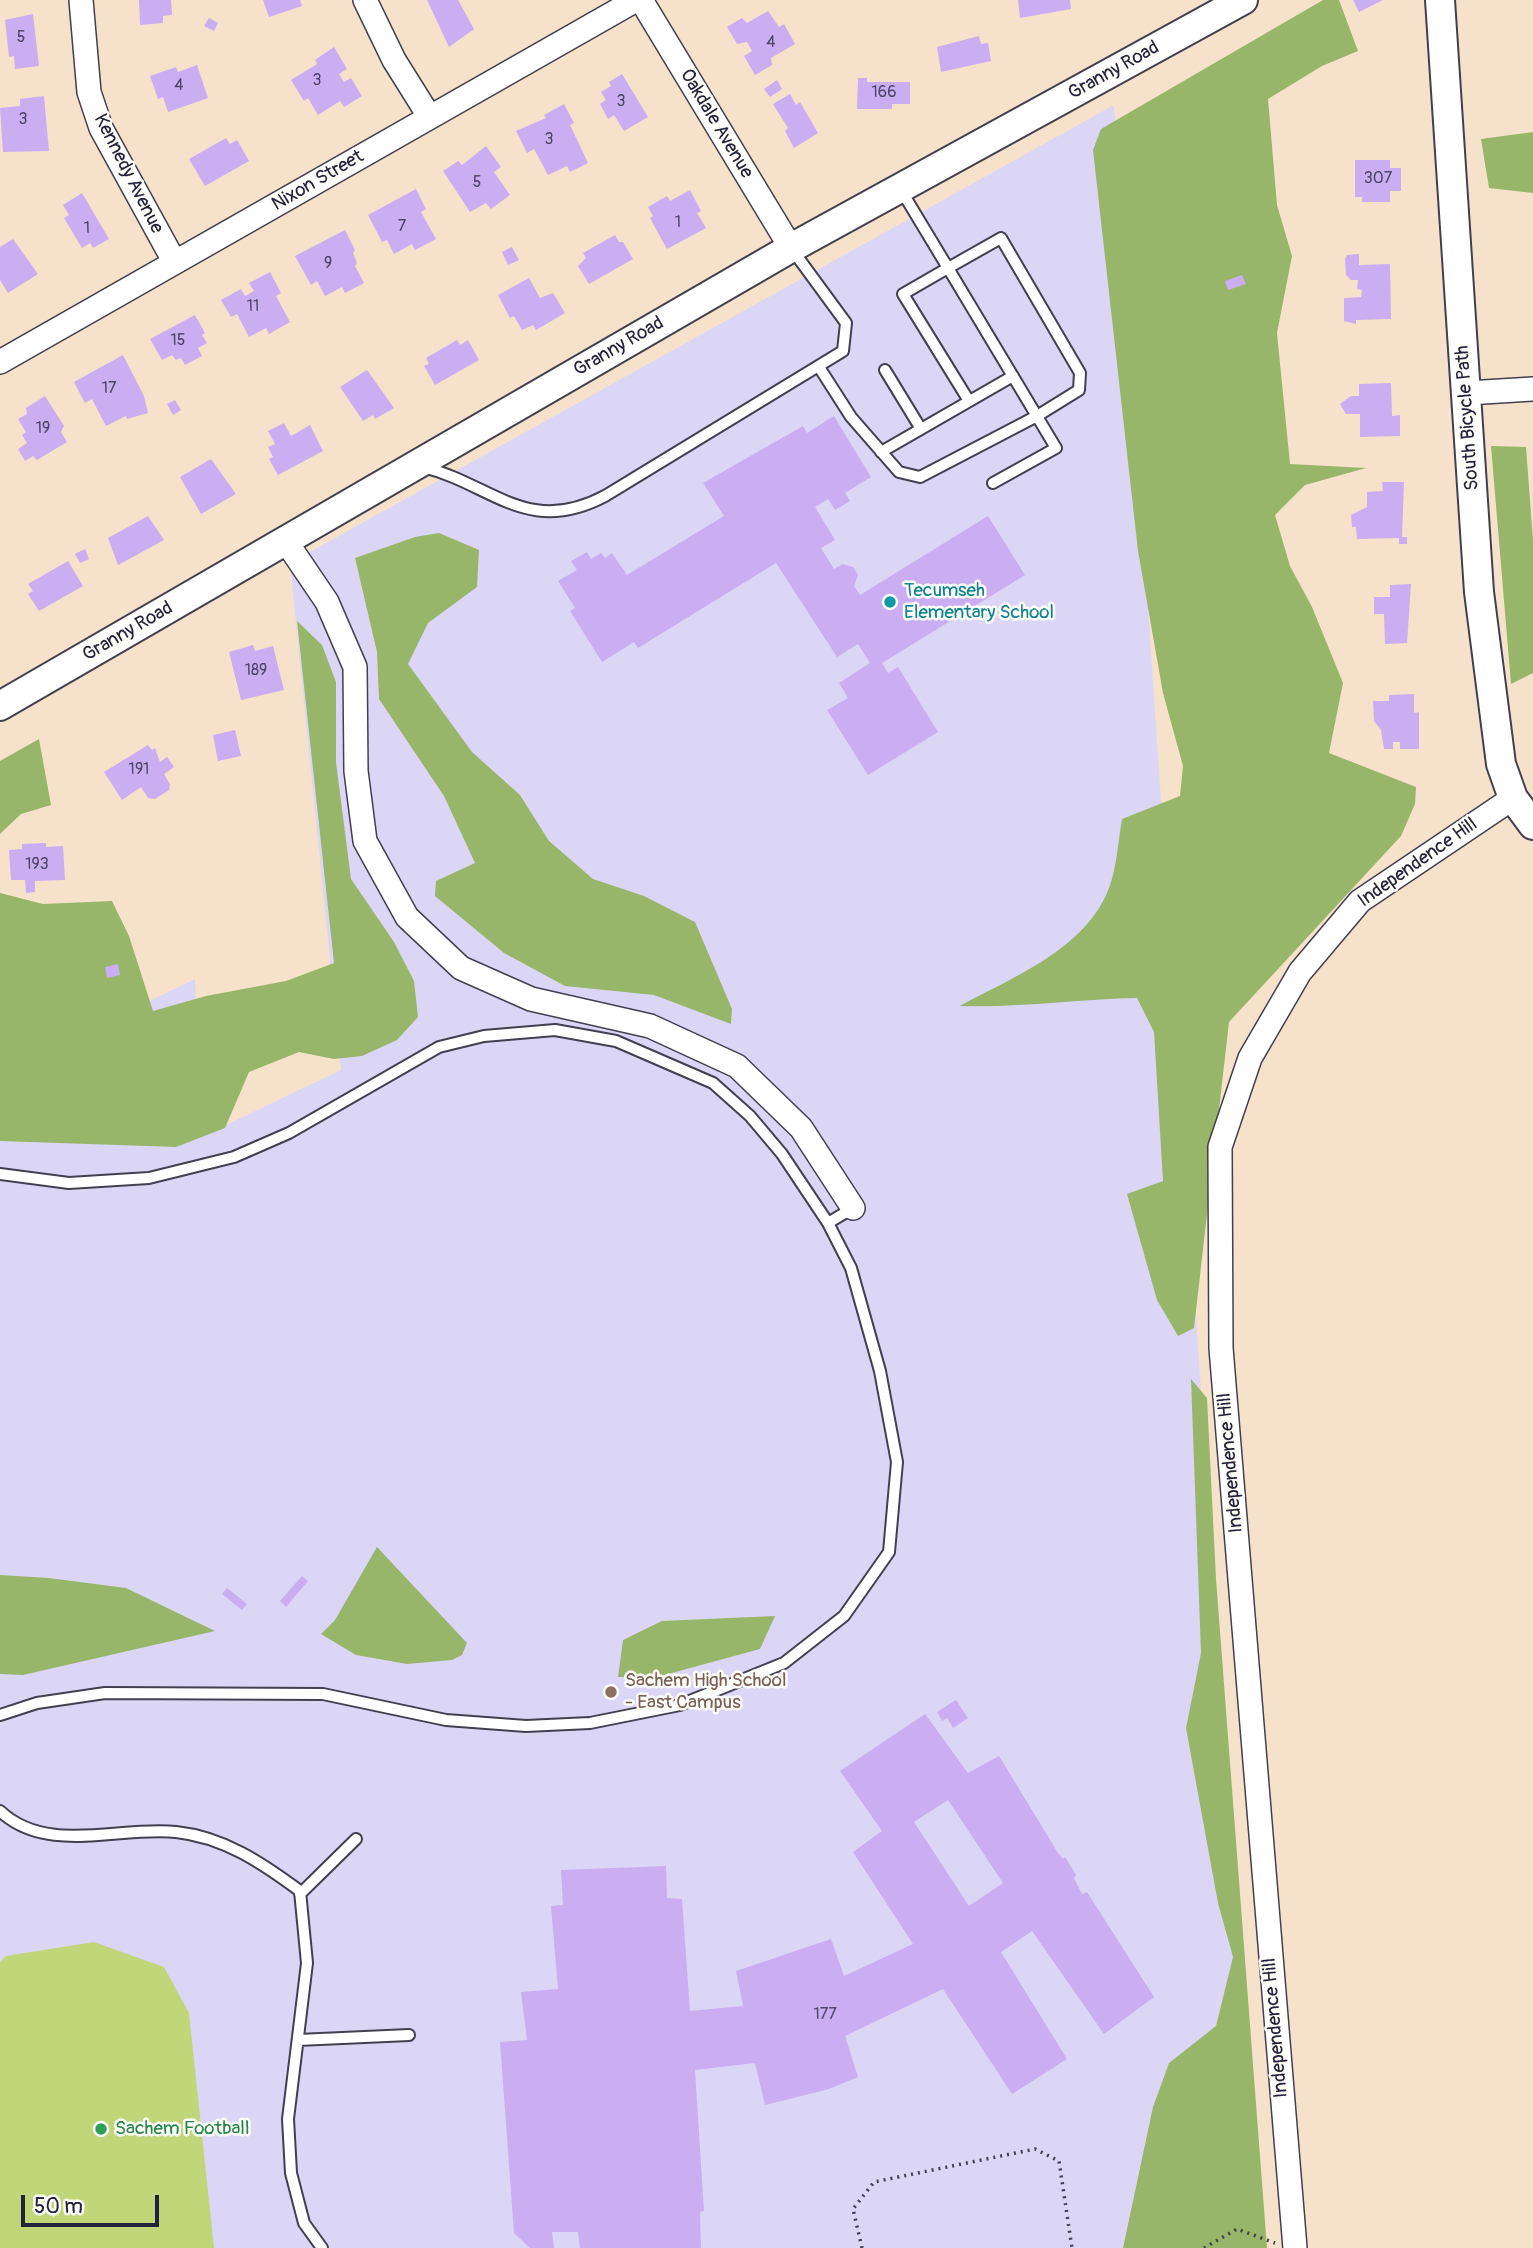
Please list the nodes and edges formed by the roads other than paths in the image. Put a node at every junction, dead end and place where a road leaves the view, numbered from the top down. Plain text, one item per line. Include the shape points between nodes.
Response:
1 (82, 0) edge
2 (365, 0) edge
3 (638, 0) edge
4 (1243, 0) edge
5 (1440, 0) edge
6 (429, 116) junction
7 (900, 188) junction
8 (791, 247) junction
9 (174, 261) junction
10 (948, 268) junction
11 (0, 362) edge
12 (820, 367) junction
13 (884, 370) dead end
14 (1013, 376) junction
15 (1533, 389) edge
16 (1467, 393) junction
17 (968, 401) junction
18 (1037, 416) junction
19 (921, 429) junction
20 (881, 452) junction
21 (414, 464) junction
22 (993, 483) dead end
23 (285, 540) junction
24 (0, 706) edge
25 (1513, 798) junction
26 (1533, 825) edge
27 (0, 1174) edge
28 (853, 1208) joint
29 (828, 1223) junction
30 (0, 1715) edge
31 (0, 1811) edge
32 (356, 1839) dead end
33 (300, 1894) junction
34 (409, 2035) dead end
35 (298, 2040) junction
36 (322, 2248) edge
37 (1295, 2248) edge

1 - 9 street, Kennedy Avenue via 89,92 101,128
2 - 6 street via 394,60
3 - 6 street, Nixon Street
3 - 8 street, Oakdale Avenue
4 - 7 street, Granny Road
5 - 16 street, South Bicycle Path
6 - 9 street, Nixon Street
7 - 8 street, Granny Road
7 - 10 lane
8 - 12 lane via 846,323 843,351
8 - 21 street, Granny Road
9 - 11 street, Nixon Street
10 - 14 lane
10 - 17 lane via 903,294
10 - 18 lane via 1001,238 1080,373 1079,390
12 - 20 lane via 851,417
12 - 21 lane via 605,496 577,508 515,507
13 - 19 lane
14 - 17 lane
14 - 18 lane
15 - 16 street
16 - 25 street, South Bicycle Path via 1479,592 1501,764
17 - 19 lane
18 - 20 lane via 920,477 899,472
18 - 22 lane via 1056,448
19 - 20 lane
21 - 23 street, Granny Road
23 - 24 street, Granny Road
23 - 28 street via 327,602 355,667 356,771 365,841 407,917 461,968 531,999 650,1026 737,1066 801,1128
25 - 26 street, South Bicycle Path
25 - 37 street, Independence Hill via 1360,901 1300,972 1250,1058 1220,1147 1221,1348
27 - 29 lane via 69,1183 149,1178 234,1157 289,1133 439,1046 484,1036 555,1030 616,1041 713,1083 750,1116 782,1154
28 - 29 lane
29 - 30 lane via 854,1281 880,1371 897,1462 889,1552 844,1616 783,1662 680,1704 590,1723 526,1726 446,1720 323,1694 105,1693 37,1703
31 - 33 lane via 38,1835 176,1832 231,1846
32 - 33 lane
33 - 35 lane via 307,1963
34 - 35 lane
35 - 36 lane via 288,2119 290,2173 304,2223

